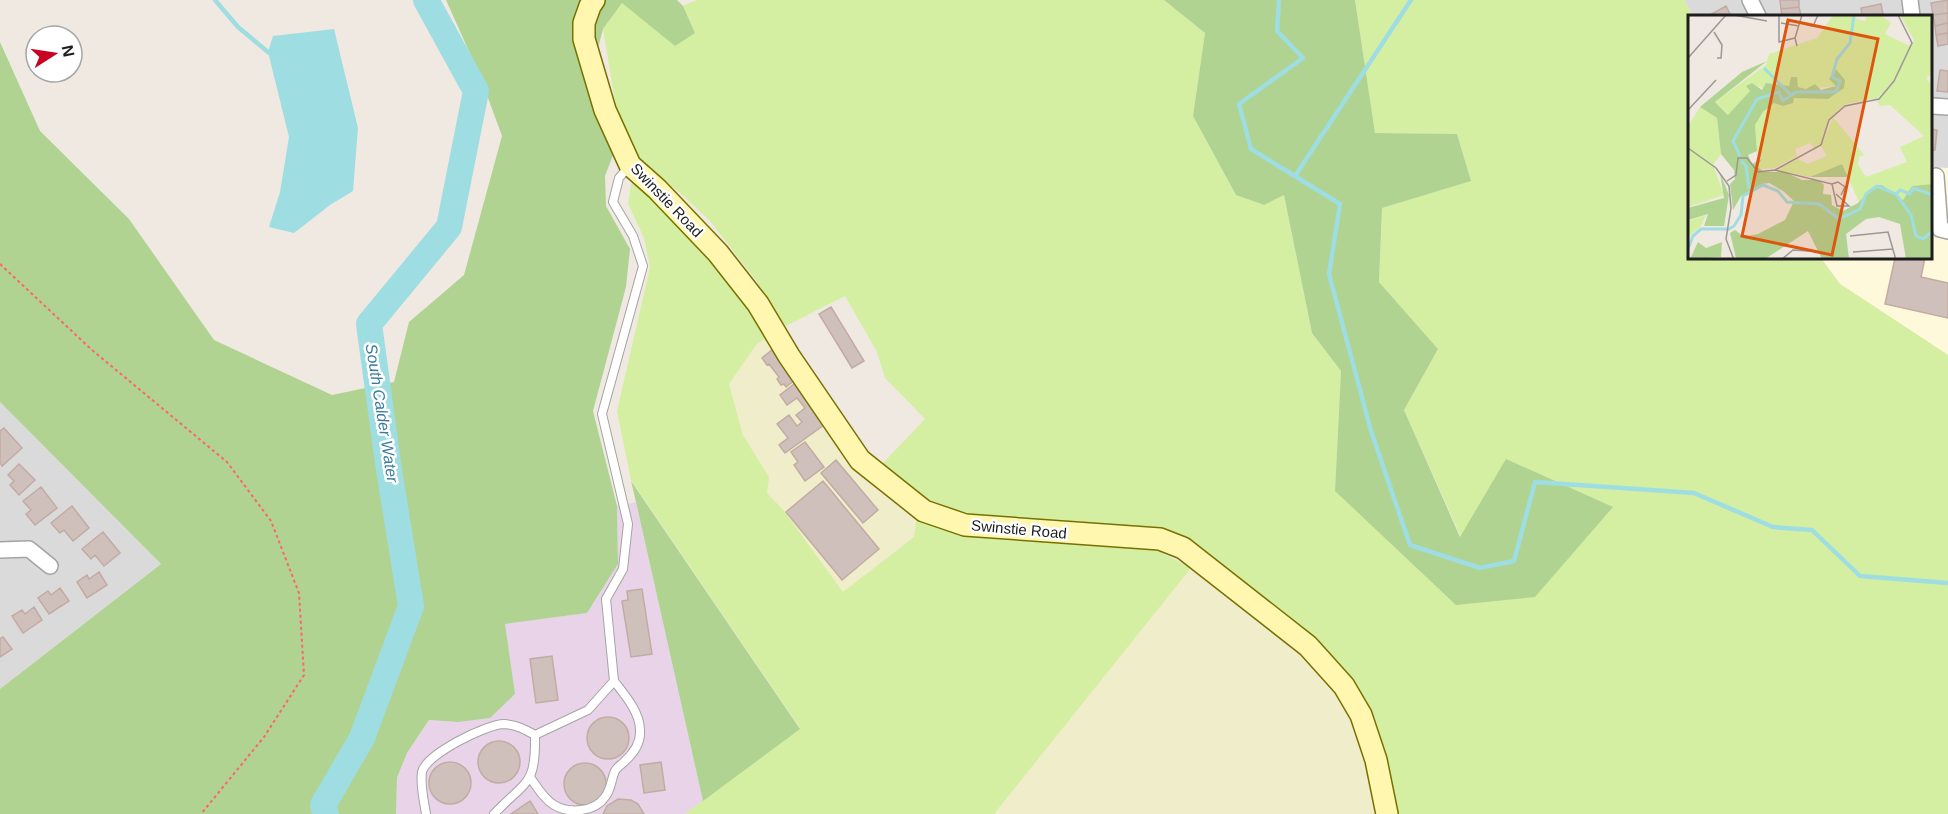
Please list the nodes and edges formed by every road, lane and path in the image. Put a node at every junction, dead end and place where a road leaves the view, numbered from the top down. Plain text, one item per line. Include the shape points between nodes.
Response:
1 (594, 0) edge
2 (1749, 0) edge
3 (1910, 0) edge
4 (1757, 15) edge
5 (1912, 15) edge
6 (1933, 106) edge
7 (1948, 107) edge
8 (630, 165) junction
9 (1936, 176) dead end
10 (1940, 229) edge
11 (0, 264) edge
12 (0, 550) edge
13 (51, 566) dead end
14 (614, 681) junction
15 (535, 735) junction
16 (530, 777) junction
17 (201, 814) edge
18 (426, 814) edge
19 (494, 814) edge
20 (1387, 814) edge

1 - 8 street, Swinstie Road via 584,23 584,39 605,110
2 - 4 street
3 - 5 street
6 - 7 street
8 - 14 lane via 619,178 613,202 633,236 643,266 602,414 628,524 623,569 606,599
8 - 20 street, Swinstie Road via 718,253 758,304 860,460 924,511 965,525 1160,539 1183,548 1308,646 1344,686 1361,715 1376,760
9 - 10 street
11 - 17 path via 92,350 227,462 271,521 299,593 304,675 264,737
12 - 13 street via 29,549
14 - 15 lane via 588,710
14 - 16 lane via 641,728 639,744 615,769 605,798 596,806 568,810 554,805
15 - 16 lane
15 - 18 lane via 519,726 501,724 438,752 422,771
16 - 19 lane

